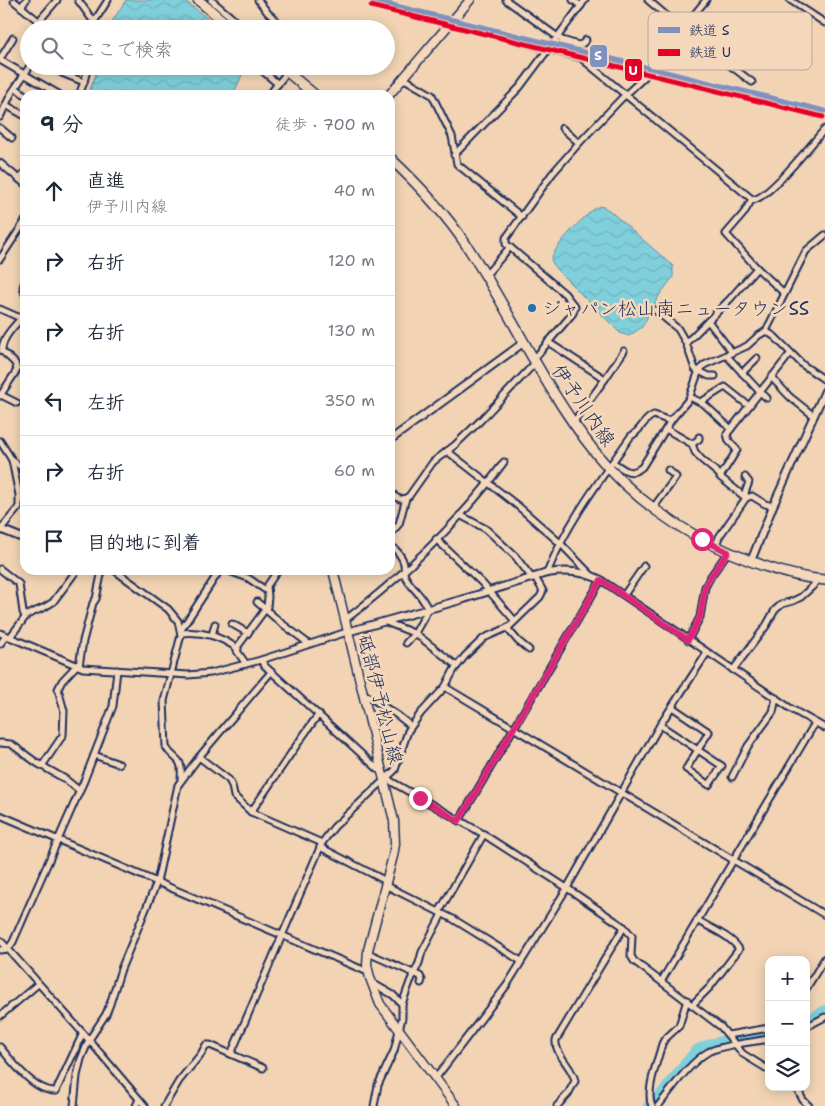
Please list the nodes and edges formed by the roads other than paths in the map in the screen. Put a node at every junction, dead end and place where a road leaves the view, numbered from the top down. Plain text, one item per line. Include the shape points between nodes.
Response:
1 (26, 0) edge
2 (57, 0) edge
3 (78, 0) edge
4 (108, 0) edge
5 (198, 0) edge
6 (211, 0) edge
7 (258, 0) edge
8 (470, 0) edge
9 (506, 0) edge
10 (573, 0) edge
11 (585, 0) edge
12 (648, 0) edge
13 (706, 0) edge
14 (790, 0) edge
15 (14, 1) dead end
16 (581, 6) junction
17 (21, 7) junction
18 (662, 12) edge
19 (696, 12) edge
20 (808, 12) edge
21 (812, 14) edge
22 (37, 20) edge
23 (41, 20) edge
24 (93, 20) edge
25 (95, 20) edge
26 (222, 20) edge
27 (234, 20) edge
28 (276, 20) edge
29 (825, 23) edge
30 (450, 24) junction
31 (558, 36) junction
32 (13, 38) dead end
33 (586, 40) dead end
34 (549, 49) junction
35 (0, 60) edge
36 (652, 70) edge
37 (736, 70) edge
38 (20, 72) edge
39 (25, 75) joint
40 (67, 75) edge
41 (86, 75) edge
42 (268, 75) edge
43 (285, 75) edge
44 (296, 75) edge
45 (403, 78) junction
46 (84, 82) junction
47 (752, 82) dead end
48 (278, 84) junction
49 (16, 88) junction
50 (51, 90) edge
51 (81, 90) edge
52 (273, 90) edge
53 (310, 90) edge
54 (393, 90) edge
55 (20, 91) edge
56 (625, 95) junction
57 (6, 105) junction
58 (20, 113) edge
59 (0, 118) edge
60 (0, 128) edge
61 (562, 128) dead end
62 (825, 129) edge
63 (12, 138) dead end
64 (579, 143) junction
65 (454, 155) junction
66 (0, 163) edge
67 (395, 163) edge
68 (19, 179) edge
69 (752, 199) junction
70 (522, 218) junction
71 (20, 227) edge
72 (825, 235) edge
73 (510, 248) junction
74 (2, 251) edge
75 (0, 258) edge
76 (757, 268) junction
77 (485, 276) junction
78 (784, 293) junction
79 (0, 308) edge
80 (655, 310) dead end
81 (20, 318) edge
82 (708, 321) junction
83 (20, 322) edge
84 (766, 331) junction
85 (523, 342) junction
86 (548, 342) junction
87 (686, 343) junction
88 (624, 351) dead end
89 (732, 352) junction
90 (790, 354) junction
91 (726, 355) junction
92 (757, 358) dead end
93 (534, 361) junction
94 (699, 372) junction
95 (742, 373) junction
96 (715, 376) dead end
97 (771, 377) junction
98 (606, 379) junction
99 (825, 380) edge
100 (825, 391) edge
101 (760, 392) junction
102 (0, 396) edge
103 (690, 397) junction
104 (767, 398) dead end
105 (701, 402) junction
106 (17, 403) dead end
107 (749, 406) junction
108 (814, 416) junction
109 (672, 419) junction
110 (573, 423) junction
111 (666, 429) junction
112 (731, 429) junction
113 (395, 436) edge
114 (699, 436) dead end
115 (0, 440) edge
116 (692, 444) junction
117 (447, 451) junction
118 (12, 460) junction
119 (504, 462) dead end
120 (611, 465) junction
121 (20, 466) edge
122 (668, 470) dead end
123 (720, 475) junction
124 (745, 477) dead end
125 (488, 484) junction
126 (395, 496) edge
127 (406, 498) junction
128 (746, 498) junction
129 (773, 506) junction
130 (653, 508) junction
131 (460, 515) junction
132 (0, 529) edge
133 (395, 529) edge
134 (20, 537) edge
135 (436, 539) junction
136 (560, 543) junction
137 (716, 547) junction
138 (395, 550) edge
139 (728, 552) junction
140 (750, 562) junction
141 (644, 566) dead end
142 (0, 569) edge
143 (404, 571) junction
144 (547, 573) junction
145 (73, 575) edge
146 (101, 575) edge
147 (121, 575) edge
148 (217, 575) edge
149 (240, 575) edge
150 (275, 575) edge
151 (334, 575) edge
152 (592, 576) junction
153 (534, 577) junction
154 (601, 580) junction
155 (821, 580) edge
156 (266, 591) junction
157 (488, 591) junction
158 (624, 596) junction
159 (257, 602) dead end
160 (266, 609) junction
161 (428, 610) junction
162 (25, 617) junction
163 (344, 620) junction
164 (514, 621) junction
165 (386, 622) junction
166 (215, 624) dead end
167 (232, 624) dead end
168 (507, 628) junction
169 (181, 632) junction
170 (347, 632) junction
171 (0, 633) edge
172 (248, 633) junction
173 (415, 633) junction
174 (212, 635) junction
175 (8, 637) junction
176 (688, 640) junction
177 (406, 643) dead end
178 (0, 644) edge
179 (309, 644) junction
180 (238, 649) junction
181 (529, 650) dead end
182 (707, 653) junction
183 (261, 660) junction
184 (246, 664) junction
185 (78, 666) junction
186 (457, 666) junction
187 (117, 670) junction
188 (733, 670) junction
189 (271, 672) junction
190 (170, 674) junction
191 (445, 686) junction
192 (363, 696) junction
193 (776, 698) junction
194 (672, 707) junction
195 (319, 714) junction
196 (815, 723) junction
197 (660, 725) junction
198 (411, 726) junction
199 (514, 727) junction
200 (825, 728) edge
201 (0, 743) edge
202 (698, 750) junction
203 (94, 755) junction
204 (199, 757) junction
205 (119, 764) dead end
206 (42, 766) junction
207 (385, 776) junction
208 (732, 777) dead end
209 (180, 782) junction
210 (80, 791) junction
211 (622, 793) junction
212 (251, 812) junction
213 (0, 815) edge
214 (459, 821) junction
215 (484, 834) junction
216 (59, 840) junction
217 (321, 845) junction
218 (733, 858) junction
219 (157, 882) junction
220 (386, 883) junction
221 (567, 888) junction
222 (441, 913) junction
223 (825, 915) edge
224 (697, 920) junction
225 (624, 927) junction
226 (282, 935) junction
227 (0, 940) edge
228 (8, 949) junction
229 (0, 950) edge
230 (368, 953) junction
231 (825, 958) edge
232 (521, 961) junction
233 (368, 972) junction
234 (414, 974) junction
235 (662, 980) junction
236 (810, 982) edge
237 (371, 983) junction
238 (421, 983) dead end
239 (38, 984) junction
240 (687, 1000) junction
241 (402, 1004) junction
242 (692, 1004) junction
243 (0, 1016) edge
244 (825, 1017) edge
245 (810, 1025) edge
246 (765, 1029) edge
247 (398, 1030) junction
248 (83, 1033) junction
249 (728, 1035) junction
250 (89, 1040) junction
251 (765, 1040) edge
252 (735, 1046) junction
253 (0, 1047) edge
254 (231, 1054) junction
255 (263, 1068) dead end
256 (765, 1068) edge
257 (435, 1079) junction
258 (798, 1091) edge
259 (139, 1099) junction
260 (651, 1104) edge
261 (74, 1106) edge
262 (136, 1106) edge
263 (145, 1106) edge
264 (164, 1106) edge
265 (374, 1106) edge
266 (456, 1106) edge
267 (557, 1106) edge
268 (658, 1106) edge
269 (809, 1106) edge

1 - 17 street
2 - 23 street
3 - 24 street
4 - 25 street
5 - 26 main road
6 - 27 street
7 - 28 street
8 - 30 main road
9 - 31 street
10 - 16 street
11 - 16 street
12 - 18 street
13 - 19 street
14 - 20 street
15 - 17 street
16 - 31 street
17 - 22 street
21 - 29 street
30 - 34 street
30 - 45 main road
31 - 33 street via 578,45
31 - 34 street
32 - 35 street
34 - 56 street via 580,58
34 - 65 street via 520,88
35 - 38 street
36 - 56 street
37 - 47 street
39 - 49 street
39 - 50 street
40 - 46 street
41 - 46 street
42 - 48 street
43 - 48 street
44 - 53 main road
45 - 54 main road
45 - 65 street via 432,95 452,136
46 - 51 street
48 - 52 street
49 - 55 street
49 - 57 street
56 - 64 street
56 - 69 street
57 - 58 street
57 - 59 street
60 - 63 street
61 - 64 street
62 - 69 street via 792,168 760,197
64 - 70 street via 552,174
65 - 70 street via 461,169
66 - 68 street
67 - 77 main road, 伊予川内線 via 439,208
69 - 76 street via 726,234
70 - 73 street via 506,238
71 - 74 street
72 - 78 street via 806,251
73 - 77 street
73 - 86 street via 574,303 573,313
74 - 75 street
76 - 78 street
76 - 82 street
77 - 85 main road, 伊予川内線
78 - 84 street
79 - 81 street
80 - 87 street via 673,324
82 - 87 street
82 - 89 street
83 - 102 street via 2,347 17,370
84 - 89 street via 747,346
84 - 90 street
85 - 93 main road, 伊予川内線
85 - 113 street
86 - 93 street
86 - 98 street
87 - 94 street via 693,366
88 - 98 street
89 - 91 street
90 - 97 street
90 - 99 street
91 - 94 street via 704,365
91 - 95 street
92 - 95 street
93 - 110 main road, 伊予川内線
93 - 117 street via 481,420
94 - 96 street
94 - 103 street
95 - 101 street
97 - 101 street
97 - 108 street
98 - 110 street
100 - 108 street
101 - 104 street
101 - 107 street
102 - 106 street
103 - 105 street
103 - 109 street
105 - 107 street via 725,387
105 - 112 street
107 - 112 street
108 - 129 street
109 - 111 street
109 - 120 street via 654,414 650,416
110 - 120 main road, 伊予川内線 via 596,454
111 - 116 street
111 - 120 street via 638,471 629,473
112 - 123 street via 727,438 737,450
114 - 116 street
115 - 118 street
116 - 123 street via 702,459
117 - 125 street
117 - 127 street via 430,466
118 - 121 street
118 - 132 street via 19,506
119 - 125 street
120 - 130 main road, 伊予川内線 via 630,489
120 - 136 street
122 - 130 street via 676,477
123 - 128 street
124 - 128 street via 749,482
125 - 131 street
125 - 136 street
126 - 127 street
127 - 133 street
128 - 129 street via 757,497
128 - 137 street via 718,537
129 - 140 street
130 - 137 main road, 伊予川内線
131 - 135 street
131 - 153 street via 486,529
132 - 134 street
135 - 143 street
135 - 157 street
136 - 144 street
136 - 152 street
137 - 139 main road, 伊予川内線
138 - 143 street via 400,554
139 - 140 main road, 伊予川内線
139 - 176 street via 705,587 700,617
140 - 155 main road, 伊予川内線
141 - 158 street
142 - 162 street via 19,584
143 - 161 street via 411,586 423,597
143 - 163 street
144 - 152 street via 576,571
144 - 153 street
145 - 162 street via 49,605
146 - 185 street
147 - 169 street via 168,609 178,621
148 - 169 street
149 - 156 street
150 - 156 street
151 - 163 main road, 砥部伊予松山線
152 - 154 street
153 - 157 street
153 - 164 street via 542,586 542,594
154 - 158 street
154 - 199 street
155 - 188 street via 801,597 775,610
156 - 160 street
157 - 161 street
157 - 164 street
158 - 176 street
159 - 160 street
160 - 172 street
160 - 179 street
161 - 165 street
161 - 173 street
162 - 175 street
163 - 170 main road, 砥部伊予松山線
164 - 168 street
165 - 170 street
165 - 173 street
166 - 174 street
167 - 172 street
168 - 181 street
168 - 186 street via 484,638
169 - 174 street
169 - 190 street
170 - 179 street
170 - 192 main road, 砥部伊予松山線
171 - 175 street
172 - 180 street
173 - 177 street
173 - 186 street
174 - 180 street
175 - 178 street
175 - 185 street
176 - 182 street
179 - 183 street
180 - 184 street
182 - 188 street
182 - 194 street
183 - 184 street
183 - 189 street
184 - 190 street via 211,673
185 - 187 street
185 - 206 street via 58,689 64,711 63,734
186 - 191 street
187 - 190 street
187 - 203 street via 112,706
188 - 193 street
189 - 195 street
189 - 204 street
190 - 209 street via 164,709 166,747 180,760
191 - 198 street
191 - 199 street
192 - 198 street
192 - 207 main road, 砥部伊予松山線
193 - 196 street
193 - 208 street via 773,712 748,746
194 - 197 street
194 - 202 street via 709,732
195 - 207 street
195 - 212 street
196 - 200 street
196 - 218 street
197 - 202 street
197 - 211 street
198 - 207 street via 397,766
199 - 211 street
199 - 214 street
201 - 206 street via 11,744
202 - 202 street via 686,769 709,785 722,766
203 - 205 street
203 - 210 street
204 - 209 street
204 - 212 street via 229,780 236,798
206 - 210 street
207 - 214 street
207 - 217 street via 334,827
207 - 220 main road, 砥部伊予松山線 via 395,834
209 - 219 street
210 - 216 street
211 - 218 street
211 - 221 street
212 - 217 street
213 - 216 street
214 - 215 street
215 - 221 street
215 - 222 street
216 - 219 street
216 - 228 street
217 - 220 street
217 - 226 street
218 - 223 street
218 - 224 street
219 - 226 street
219 - 250 street via 106,1014
220 - 222 street
220 - 230 main road, 砥部伊予松山線
221 - 225 street
221 - 232 street
222 - 232 street
222 - 234 street
224 - 235 street
224 - 242 street via 725,936 739,949 710,987
225 - 235 street via 632,936 631,956 634,961
225 - 267 street via 556,1040 556,1046 575,1081
226 - 233 street
226 - 254 street
227 - 228 street
228 - 229 street
228 - 239 street
230 - 233 main road, 砥部伊予松山線
230 - 234 street
231 - 236 street
232 - 257 street
233 - 237 main road, 砥部伊予松山線
234 - 238 street via 422,978
234 - 241 street
235 - 240 street
237 - 241 street
237 - 247 main road, 砥部伊予松山線 via 380,1004
239 - 243 street
239 - 248 street
240 - 242 street
240 - 260 street via 679,1026 662,1044 650,1089
241 - 247 street
242 - 249 street
244 - 245 street
246 - 249 street
247 - 257 main road, 砥部伊予松山線
247 - 265 street via 394,1051 378,1085
248 - 250 street
248 - 253 street via 56,1091 24,1075
249 - 252 street
250 - 259 street
250 - 261 street via 78,1068
251 - 252 street
252 - 256 street
252 - 268 street via 708,1052
254 - 255 street
254 - 264 street via 206,1045
257 - 266 main road, 砥部伊予松山線
258 - 269 street
259 - 262 street
259 - 263 street

